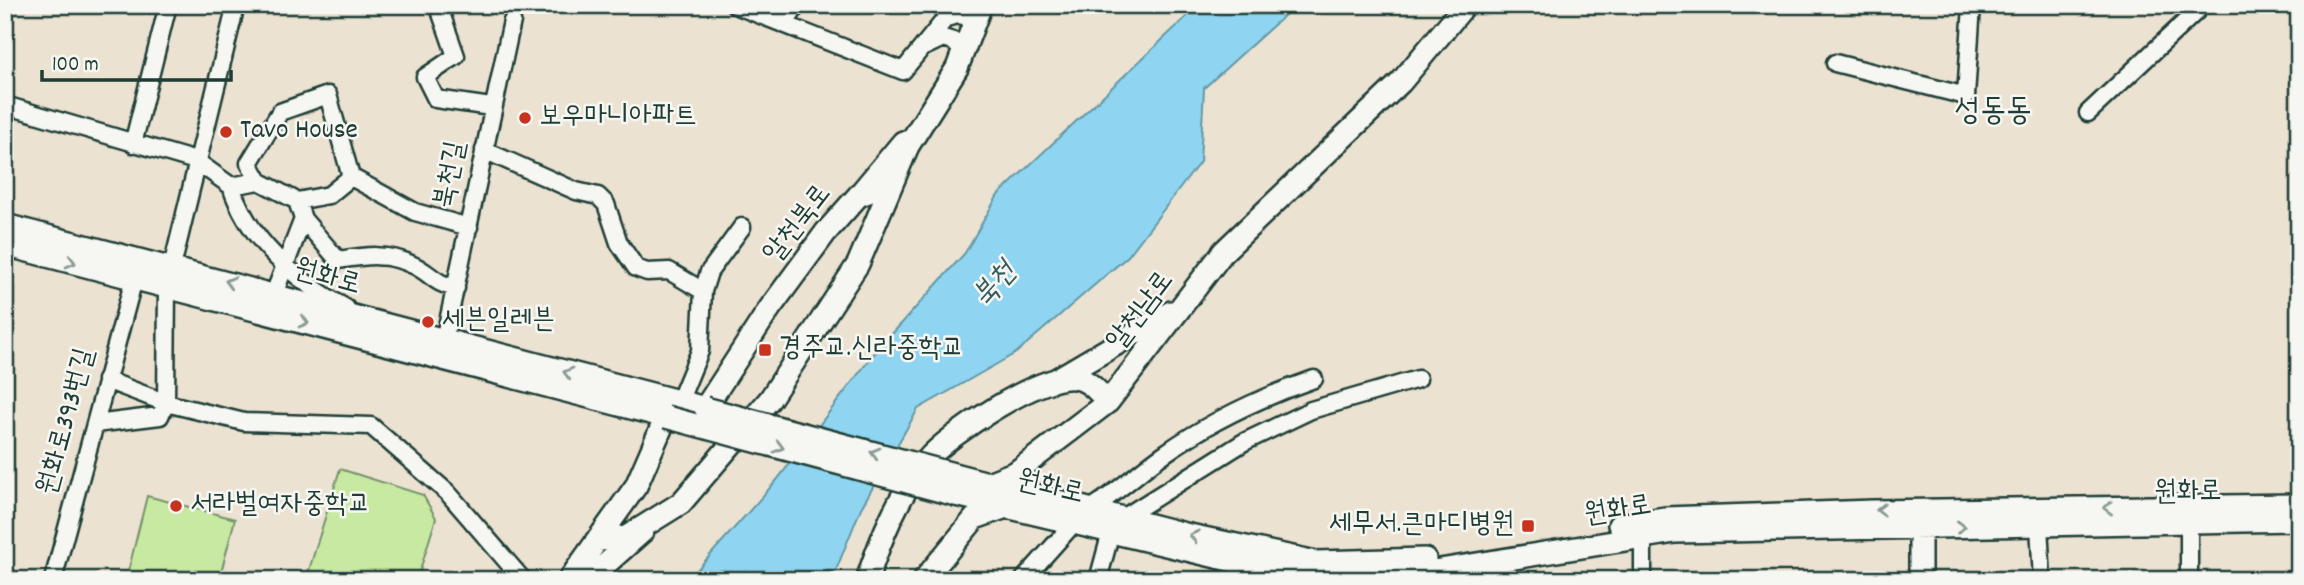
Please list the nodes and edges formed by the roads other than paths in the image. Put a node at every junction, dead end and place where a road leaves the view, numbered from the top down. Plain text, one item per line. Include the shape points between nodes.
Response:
1 (169, 5) edge
2 (236, 5) edge
3 (438, 5) edge
4 (735, 5) edge
5 (797, 5) edge
6 (952, 5) edge
7 (1465, 5) edge
8 (1972, 5) edge
9 (2203, 5) edge
10 (979, 12) edge
11 (512, 20) tunnel mouth
12 (785, 24) junction
13 (940, 25) junction
14 (922, 48) junction
15 (964, 52) junction
16 (1835, 63) dead end
17 (5, 105) edge
18 (491, 107) junction
19 (2088, 113) dead end
20 (924, 121) junction
21 (133, 144) junction
22 (484, 150) junction
23 (196, 161) junction
24 (351, 177) junction
25 (259, 181) junction
26 (230, 186) junction
27 (888, 191) junction
28 (297, 201) junction
29 (852, 203) junction
30 (303, 219) junction
31 (5, 225) edge
32 (469, 227) junction
33 (742, 227) dead end
34 (874, 230) junction
35 (5, 245) edge
36 (285, 267) junction
37 (169, 277) junction
38 (134, 279) junction
39 (456, 288) junction
40 (702, 291) junction
41 (274, 294) junction
42 (1181, 305) junction
43 (364, 318) junction
44 (442, 349) junction
45 (1056, 379) junction
46 (1314, 379) dead end
47 (1418, 379) dead end
48 (106, 380) junction
49 (1108, 402) junction
50 (166, 403) junction
51 (705, 408) junction
52 (672, 409) junction
53 (95, 424) junction
54 (1020, 482) junction
55 (631, 492) junction
56 (971, 495) junction
57 (2299, 505) edge
58 (1082, 516) junction
59 (2299, 520) edge
60 (2189, 522) junction
61 (649, 525) junction
62 (1117, 525) junction
63 (2039, 525) junction
64 (1920, 528) junction
65 (1643, 535) junction
66 (596, 541) junction
67 (1364, 573) edge
68 (1291, 575) edge
69 (1425, 576) edge
70 (53, 580) edge
71 (523, 580) edge
72 (569, 580) edge
73 (589, 580) edge
74 (867, 580) edge
75 (924, 580) edge
76 (1023, 580) edge
77 (1098, 580) edge
78 (1643, 580) edge
79 (1920, 580) edge
80 (2042, 580) edge
81 (2189, 580) edge

1 - 21 street
2 - 23 street
3 - 18 street via 456,56 425,77 436,99
4 - 12 street
5 - 12 street
6 - 13 street
7 - 42 main road, 알천남로 via 1401,82 1253,221
8 - 16 street via 1966,96
9 - 19 street
10 - 13 street via 947,18
10 - 15 main road
11 - 18 street, 북천길
12 - 14 street via 903,71
13 - 14 street
14 - 15 street via 943,38
15 - 20 main road
17 - 21 street
18 - 22 street, 북천길
20 - 27 main road
20 - 29 main road
21 - 23 street
22 - 32 street, 북천길
22 - 40 street via 576,191 598,196 636,268 669,271
23 - 26 street
23 - 37 street
24 - 25 street via 328,94 280,112 250,163
24 - 28 street via 329,195
24 - 32 street via 415,212
25 - 26 street
25 - 28 street
26 - 36 street via 239,211
27 - 29 main road, 알천북로 via 874,190
27 - 34 main road
28 - 30 street
29 - 34 main road
29 - 51 main road, 알천북로 via 771,308
30 - 36 street
30 - 39 street via 338,260 373,254 413,265 439,285
31 - 37 main road, 원화로
32 - 39 street, 북천길
33 - 40 street via 709,272
34 - 61 main road via 858,264 770,399 681,503
35 -> 38 main road, 원화로
36 - 41 street
36 - 43 street via 320,294
37 - 38 main road, 원화로
41 -> 37 main road, 원화로
37 -> 44 main road, 원화로
37 - 50 street
38 - 48 street, 원화로393번길
39 - 44 street, 북천길
40 - 52 street via 700,351
41 - 43 main road, 원화로
42 - 45 main road
42 - 49 main road, 알천남로
43 - 44 main road, 원화로
44 - 52 main road, 원화로
45 - 49 main road via 1085,380
45 - 74 main road via 976,420 927,460 891,519
46 - 58 street via 1242,408 1164,454
47 - 62 street via 1300,415 1244,442
48 - 50 street
48 - 53 street, 원화로393번길
49 - 54 main road, 알천남로
50 - 53 street via 160,416
50 - 71 street via 244,422 371,426 448,493
51 - 52 main road
56 -> 51 main road, bridge
52 - 55 main road
52 -> 56 main road, bridge
53 - 70 street, 원화로393번길
54 - 56 main road, 알천남로
54 - 58 main road, 원화로
55 - 61 main road via 630,511
55 - 66 main road
56 - 58 main road, 원화로 via 990,510 1007,507
56 - 75 main road
57 -> 67 main road, 원화로 via 1873,510 1665,518
58 - 62 main road, 원화로
58 - 76 street
59 - 60 main road, 원화로
60 - 63 main road, 원화로
60 - 81 street
61 - 66 main road via 628,536
61 - 73 main road
67 -> 62 main road, 원화로
62 - 68 main road, 원화로
62 - 77 street
64 -> 63 main road, 원화로
63 - 80 street
64 - 65 main road, 원화로
64 - 79 main road
65 - 69 main road, 원화로
65 - 78 street
66 - 72 main road
67 - 68 main road, 원화로
67 - 69 main road, 원화로

